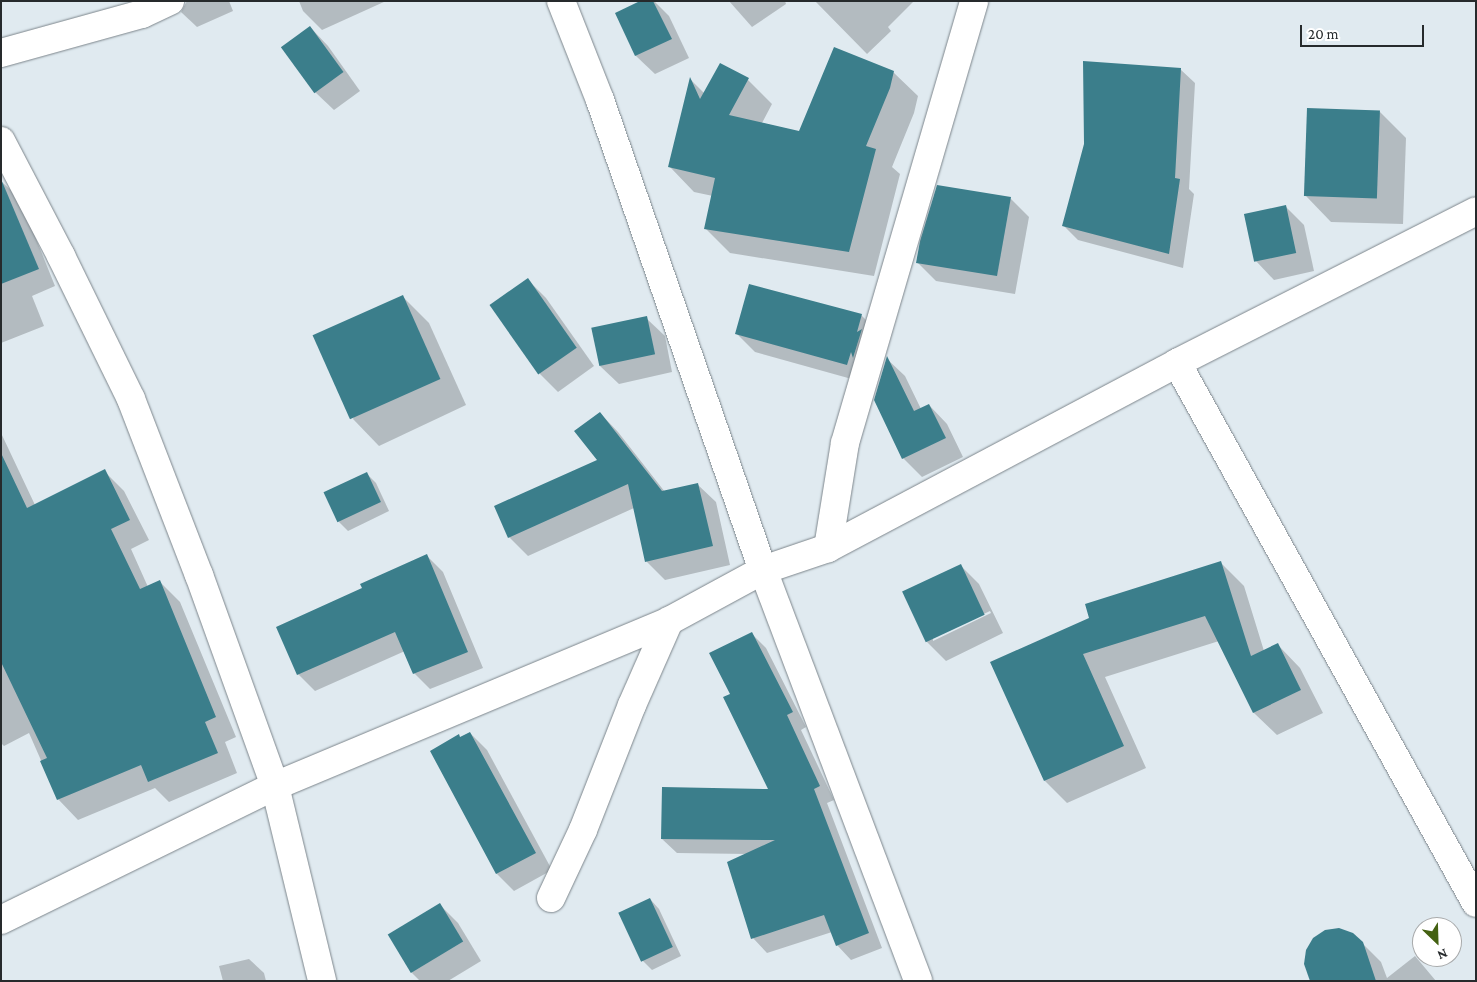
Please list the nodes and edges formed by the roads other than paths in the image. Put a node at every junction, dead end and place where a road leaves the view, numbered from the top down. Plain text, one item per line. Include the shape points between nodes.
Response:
1 (170, 1) edge
2 (561, 1) edge
3 (974, 1) edge
4 (1, 54) edge
5 (1, 141) edge
6 (1476, 211) edge
7 (1177, 363) junction
8 (828, 548) junction
9 (763, 570) junction
10 (669, 621) junction
11 (275, 786) junction
12 (551, 898) dead end
13 (1476, 903) edge
14 (1, 920) edge
15 (322, 981) edge
16 (918, 981) edge

1 - 4 street via 142,14
2 - 9 street via 600,100
3 - 8 street via 846,443
5 - 11 street via 131,399
6 - 7 street
7 - 8 street
7 - 13 street
8 - 9 street
9 - 10 street
9 - 16 street
10 - 11 street
10 - 12 street via 583,830
11 - 14 street
11 - 15 street

